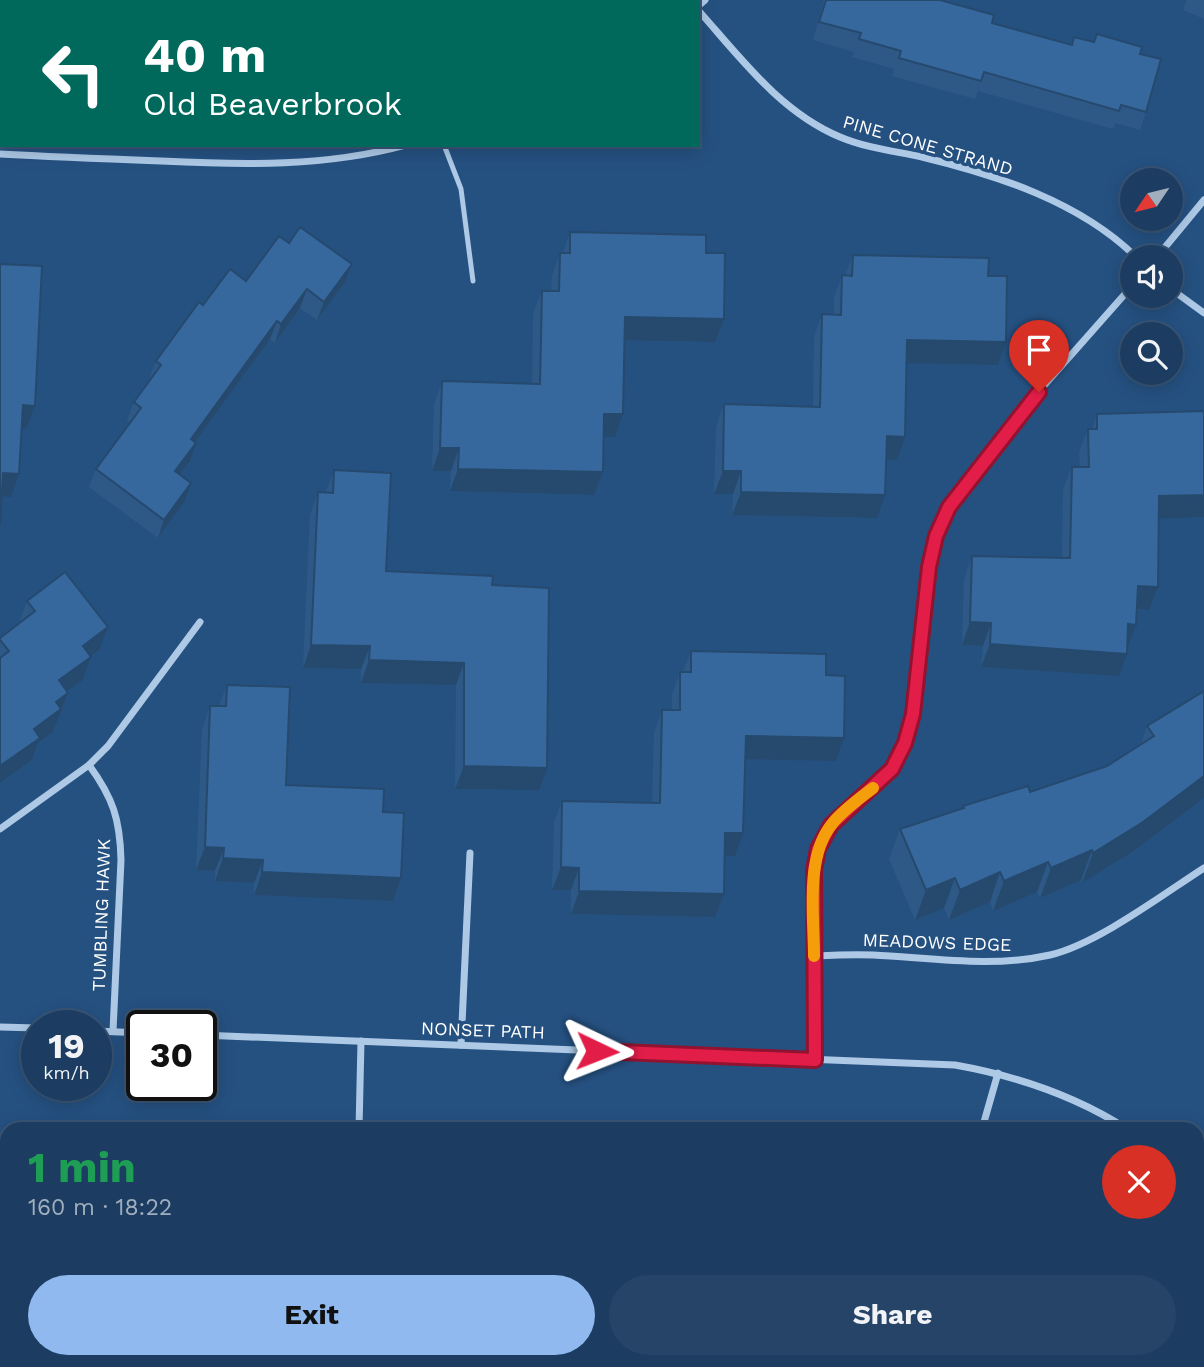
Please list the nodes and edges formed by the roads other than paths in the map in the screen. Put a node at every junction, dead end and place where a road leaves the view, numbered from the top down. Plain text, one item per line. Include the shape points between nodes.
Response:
1 (700, 10) edge
2 (396, 147) edge
3 (445, 147) edge
4 (0, 154) edge
5 (1204, 200) edge
6 (1121, 245) edge
7 (1167, 245) edge
8 (473, 281) dead end
9 (1183, 298) edge
10 (1120, 300) edge
11 (1204, 313) edge
12 (200, 622) dead end
13 (89, 765) junction
14 (0, 830) edge
15 (471, 853) dead end
16 (1204, 868) edge
17 (814, 956) junction
18 (0, 1027) edge
19 (21, 1028) edge
20 (113, 1031) joint
21 (126, 1031) edge
22 (217, 1036) edge
23 (362, 1041) junction
24 (461, 1045) junction
25 (815, 1060) junction
26 (998, 1073) junction
27 (359, 1122) edge
28 (984, 1122) edge
29 (1115, 1122) edge

1 - 6 street, PINE CONE STRAND via 761,80 812,122 866,147 922,158 1042,196 1074,211
2 - 4 street via 341,158 237,164
3 - 8 lane via 461,189
5 - 7 street
9 - 11 street
10 - 17 street via 1026,406 949,507 929,567 913,714 905,743 892,769 831,825 818,849
12 - 13 street via 127,722
13 - 14 street
13 - 20 street, TUMBLING HAWK via 116,811 120,835
15 - 24 street
16 - 17 street, MEADOWS EDGE via 1103,932 1052,954 976,962
17 - 25 street
18 - 19 street
20 - 21 street
22 - 23 street, NONSET PATH
23 - 24 street, NONSET PATH
23 - 27 street
24 - 25 street, NONSET PATH
25 - 26 street, NONSET PATH via 955,1065
26 - 28 street
26 - 29 street, NONSET PATH via 1077,1100

